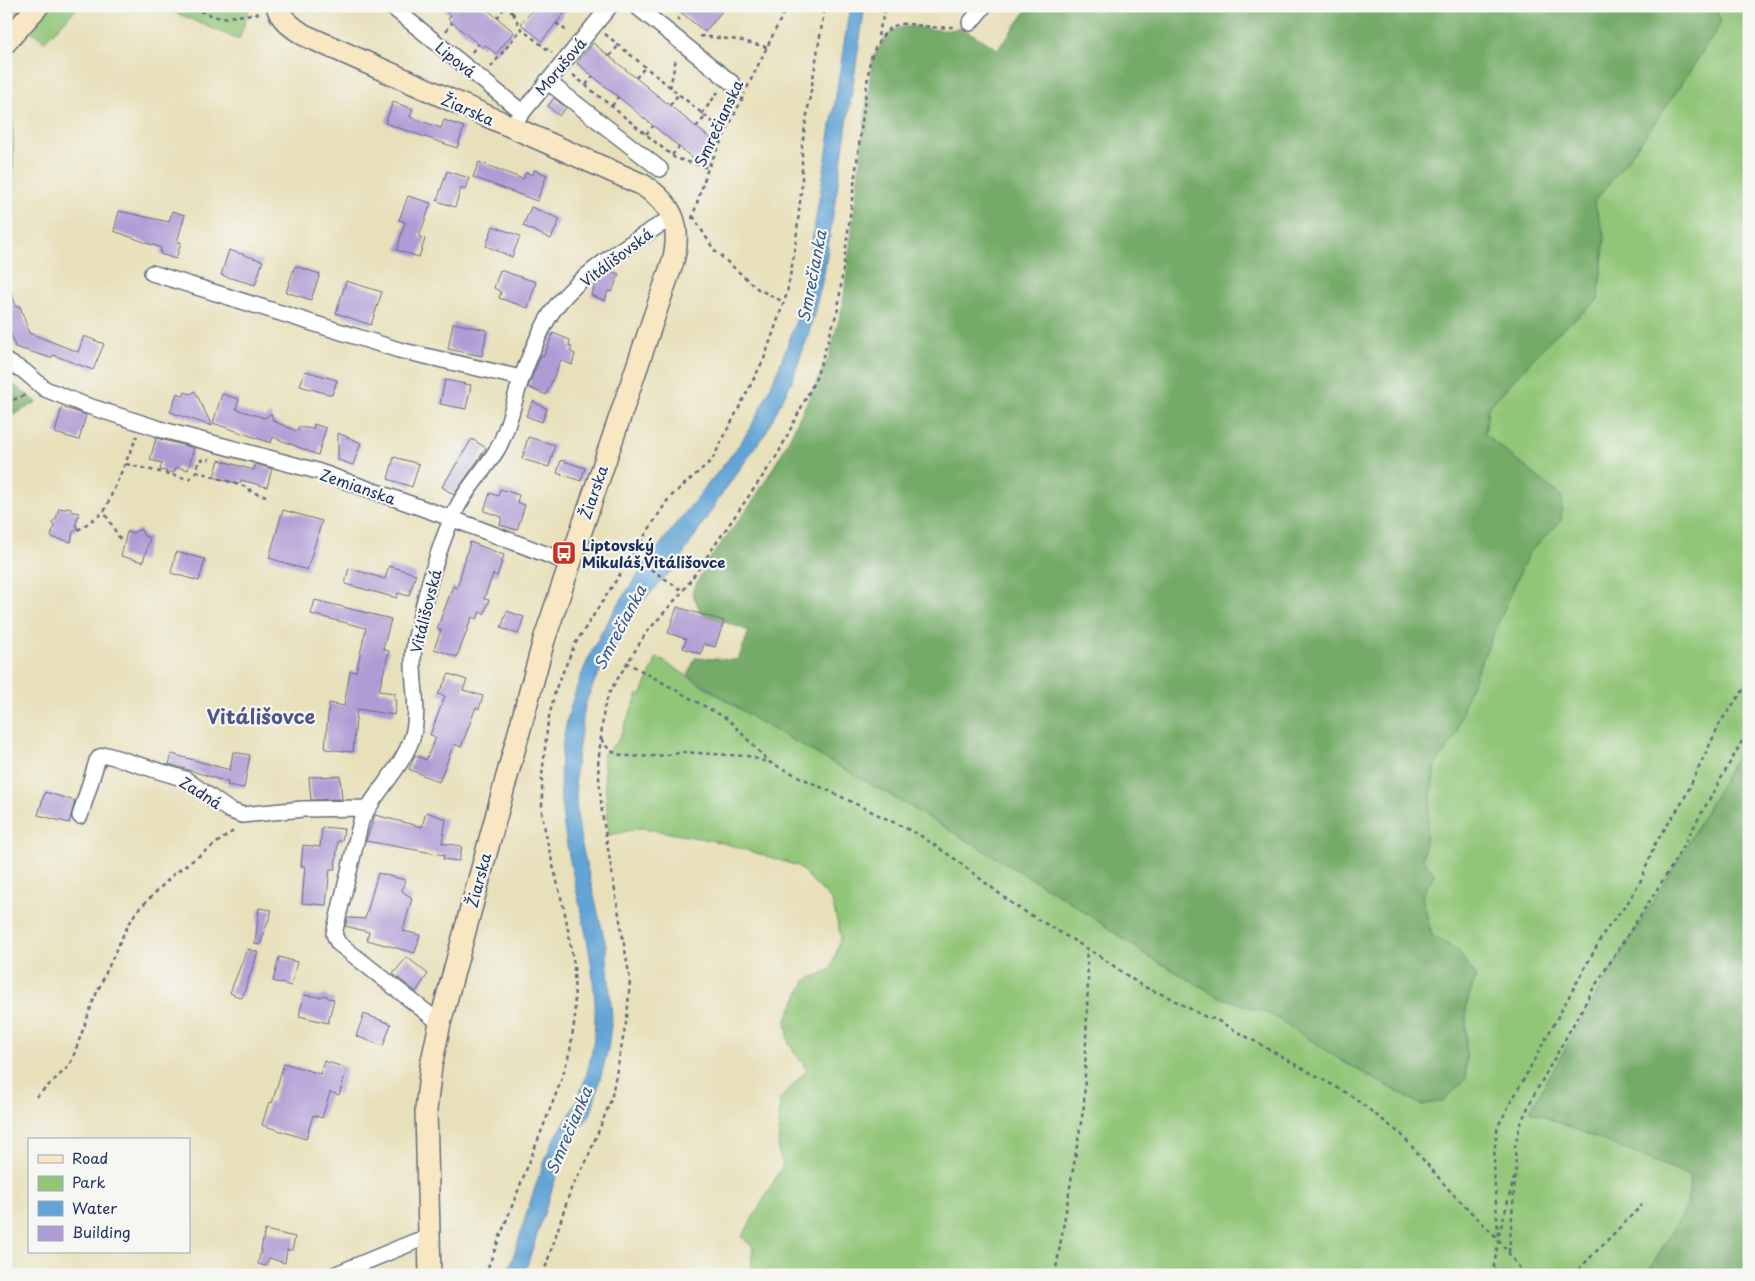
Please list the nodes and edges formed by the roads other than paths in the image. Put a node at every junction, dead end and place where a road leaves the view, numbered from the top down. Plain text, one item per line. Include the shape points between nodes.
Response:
1 (38, 6) edge
2 (390, 6) edge
3 (610, 6) edge
4 (636, 6) edge
5 (984, 6) edge
6 (278, 9) edge
7 (970, 23) road end
8 (6, 42) edge
9 (548, 81) junction
10 (732, 83) dead end
11 (516, 120) junction
12 (660, 169) dead end
13 (686, 218) junction
14 (152, 273) dead end
15 (6, 362) edge
16 (521, 378) junction
17 (453, 519) junction
18 (569, 563) junction
19 (367, 808) junction
20 (80, 816) dead end
21 (440, 1023) junction
22 (428, 1238) junction
23 (334, 1275) edge
24 (430, 1275) edge

1 - 8 street
2 - 11 street, Lipová via 481,79
3 - 9 street, Morušová
4 - 10 street
5 - 7 street
6 - 11 street, Žiarska via 291,27 304,35
9 - 11 street, Morušová
9 - 12 street
11 - 13 street, Žiarska via 643,185
13 - 16 street, Vitálišovská via 631,242 567,294 552,311 538,336
13 - 18 street, Žiarska
14 - 16 street via 398,350
15 - 17 street, Zemianska via 24,371 45,389 143,424 316,471
16 - 17 street, Vitálišovská via 498,448
17 - 18 street, Zemianska
17 - 19 street, Vitálišovská via 415,642 412,665 416,723 412,738 394,774
18 - 21 street, Žiarska via 526,702
19 - 20 street, Zadná via 303,809 242,815 229,810 185,779 107,755 97,762
19 - 21 street, Vitálišovská via 361,821 334,934 338,943
21 - 22 street, Žiarska via 426,1110
22 - 23 street
22 - 24 street, Žiarska

